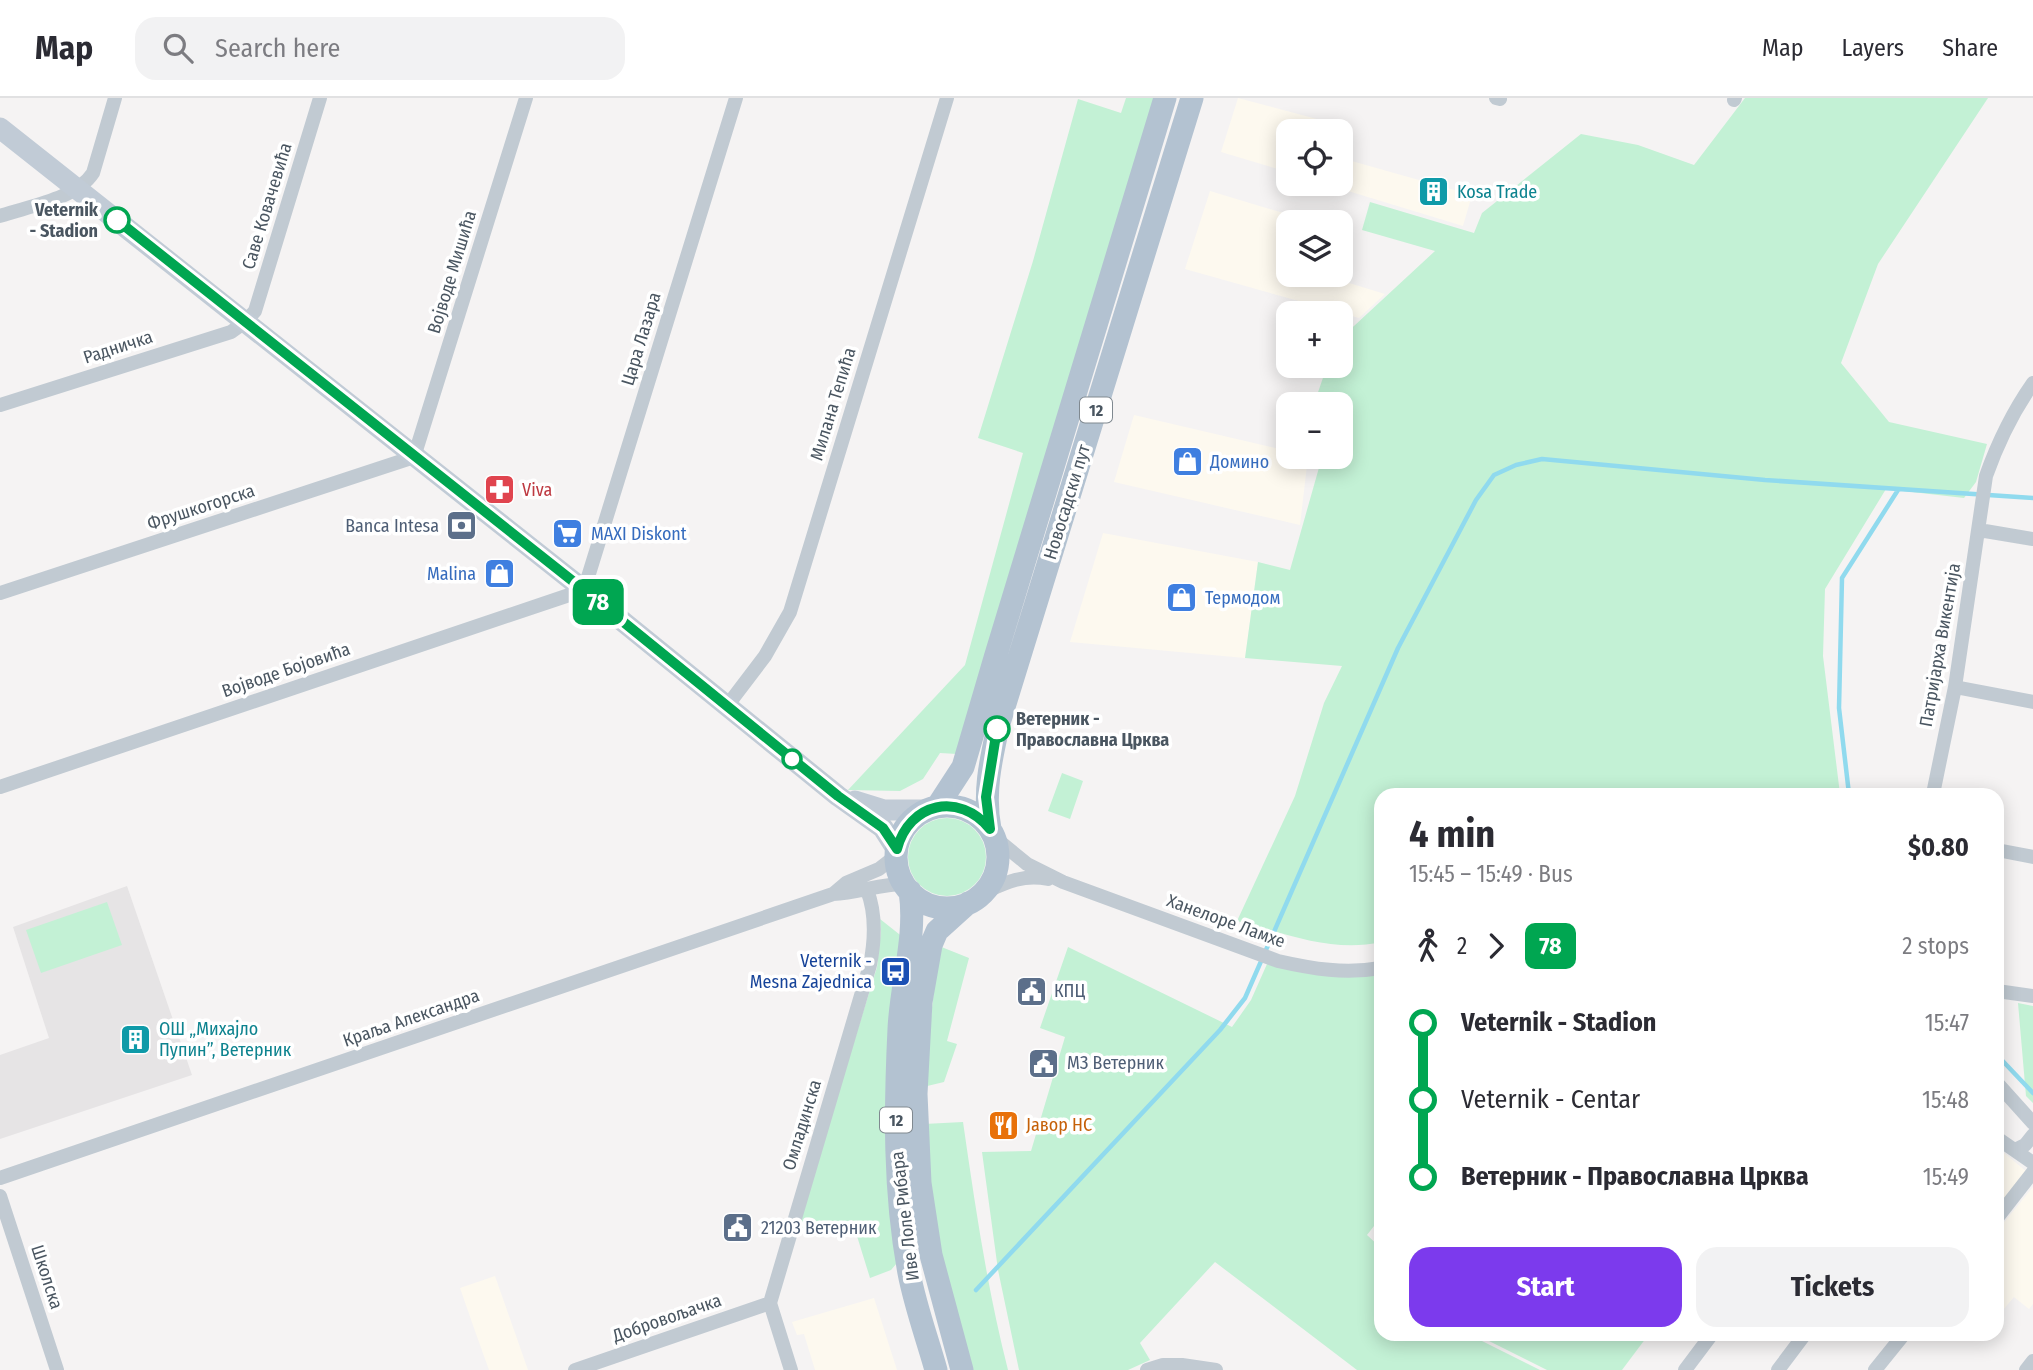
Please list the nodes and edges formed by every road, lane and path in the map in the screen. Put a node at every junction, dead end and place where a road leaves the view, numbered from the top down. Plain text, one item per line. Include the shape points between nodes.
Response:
1 (115, 98) edge
2 (320, 98) edge
3 (526, 98) edge
4 (736, 98) edge
5 (947, 98) edge
6 (1165, 98) edge
7 (1192, 98) edge
8 (0, 128) edge
9 (78, 189) junction
10 (0, 216) edge
11 (245, 322) junction
12 (2033, 383) edge
13 (0, 405) edge
14 (414, 457) junction
15 (1979, 530) junction
16 (2033, 539) edge
17 (584, 590) junction
18 (0, 593) edge
19 (1955, 687) junction
20 (2033, 702) edge
21 (727, 706) junction
22 (0, 787) edge
23 (1934, 788) edge
24 (838, 796) junction
25 (933, 808) junction
26 (992, 833) junction
27 (2004, 851) edge
28 (897, 852) junction
29 (2033, 857) edge
30 (1063, 882) junction
31 (907, 888) junction
32 (867, 890) junction
33 (833, 894) junction
34 (975, 898) junction
35 (1374, 969) edge
36 (2004, 992) edge
37 (2033, 996) edge
38 (2004, 1091) edge
39 (2033, 1123) edge
40 (2033, 1135) edge
41 (2004, 1143) edge
42 (2015, 1150) junction
43 (2033, 1163) edge
44 (2033, 1172) edge
45 (0, 1178) edge
46 (0, 1196) edge
47 (2004, 1209) edge
48 (770, 1303) junction
49 (1707, 1341) edge
50 (1800, 1341) edge
51 (1898, 1341) edge
52 (2033, 1361) edge
53 (1183, 1367) edge
54 (57, 1370) edge
55 (575, 1370) edge
56 (791, 1370) edge
57 (936, 1370) edge
58 (962, 1370) edge
59 (1147, 1370) edge
60 (1216, 1370) edge
61 (1685, 1370) edge
62 (1778, 1370) edge
63 (1875, 1370) edge
64 (2026, 1370) edge

1 - 9 street via 93,173
2 - 11 street, Саве Ковачевића via 254,311
3 - 14 street, Војводе Мишића
4 - 17 street, Цара Лазара
5 - 21 street, Милана Тепића via 790,612 765,656
6 - 25 main road, Новосадски пут / 12 via 970,751 959,776
7 - 26 main road, Новосадски пут / 12 via 999,723 987,788
8 - 9 street
9 - 10 street
9 - 11 street
11 - 13 street, Радничка via 231,332
11 - 14 street
12 - 15 street, Патријарха Викентија via 1996,447
14 - 17 street
14 - 18 street, Фрушкогорска
15 - 16 street
15 - 19 street, Патријарха Викентија
17 - 21 street
17 - 22 street, Војводе Бојовића
19 - 20 street
19 - 23 street, Патријарха Викентија
21 - 24 street
24 - 25 street via 884,810
24 - 28 street via 883,828
25 - 26 main road via 954,806 971,811
25 - 28 main road, 12 via 907,825
26 - 30 street, Ханелоре Ламхе via 1027,864
26 - 34 main road, 12 via 998,862 993,879
27 - 29 street
28 - 31 main road, 12 via 898,870
28 - 33 street via 879,869
30 - 34 street, Ханелоре Ламхе via 1024,877
30 - 35 street, Ханелоре Ламхе via 1312,969
31 - 32 street via 883,884
31 - 34 main road via 933,905 951,907
31 - 57 main road, Иве Лоле Рибара / 12 via 913,924 900,1001 896,1141 910,1275
32 - 33 street
32 - 48 street, Омладинска via 874,933 870,965
33 - 45 street, Краља Александра
34 - 58 main road, Иве Лоле Рибара / 12 via 937,930 931,945 921,1002 916,1094 920,1183 931,1255
36 - 37 street
38 - 39 street
40 - 42 street
41 - 42 street
42 - 43 street
44 - 47 street
46 - 54 street, Школска
48 - 55 street, Добровољачка
48 - 56 street
49 - 61 street
50 - 62 street
51 - 63 street
52 - 64 street
53 - 59 street via 1163,1365
53 - 60 street

